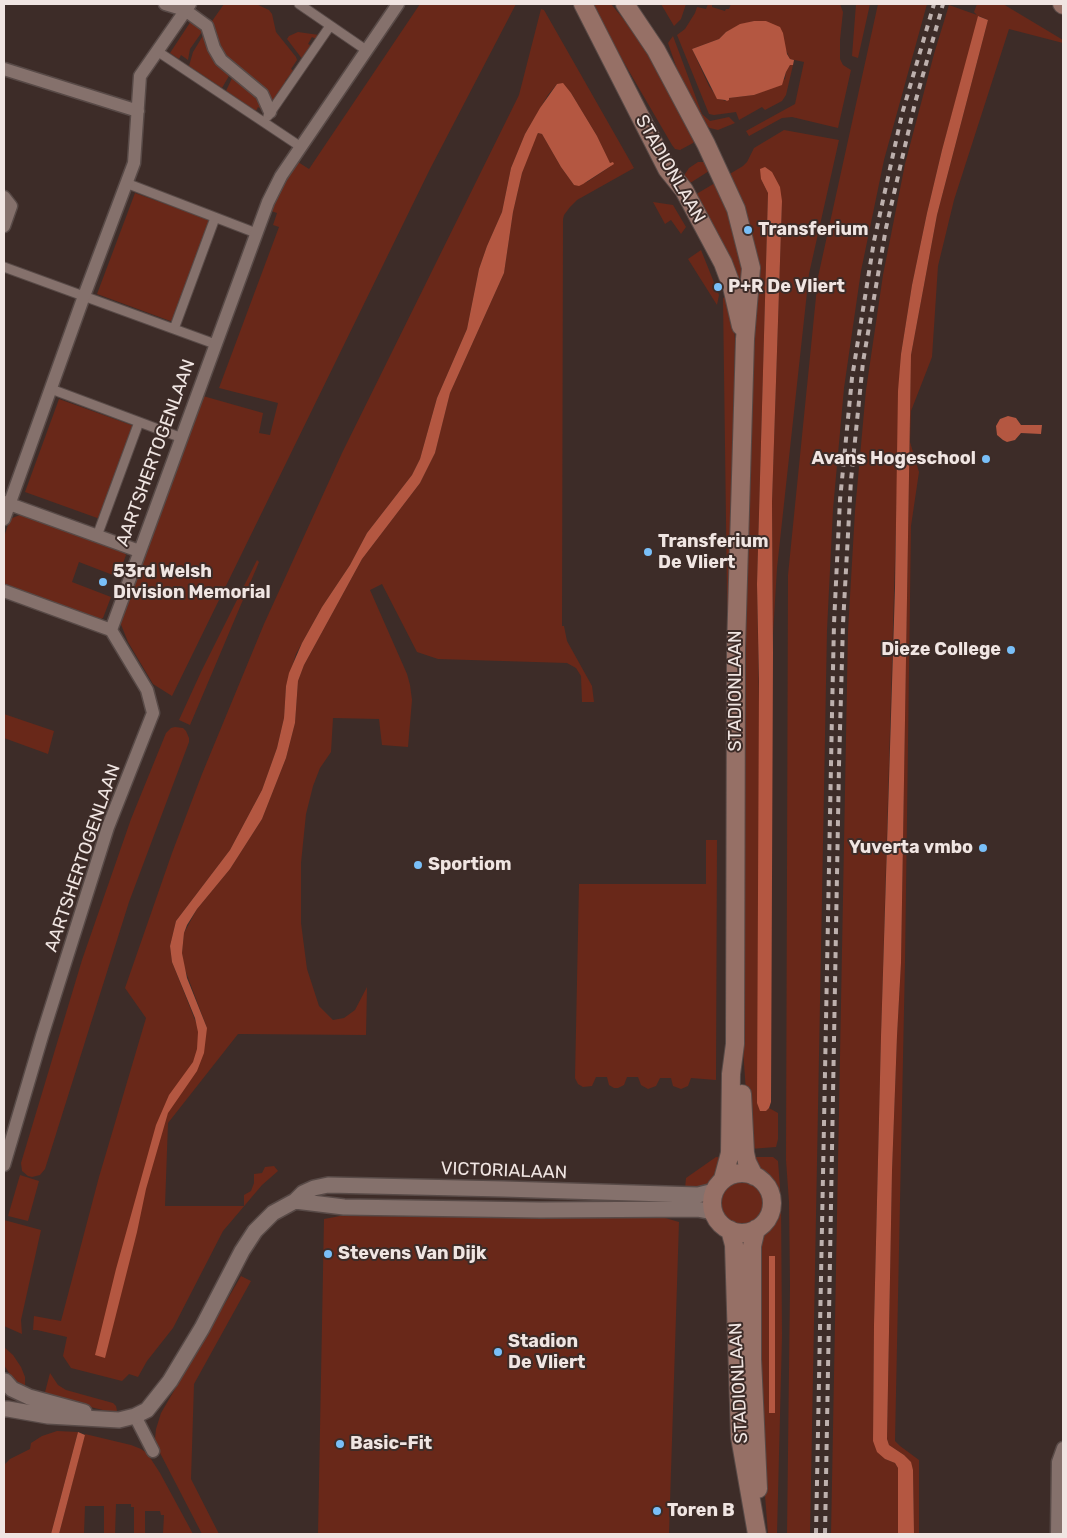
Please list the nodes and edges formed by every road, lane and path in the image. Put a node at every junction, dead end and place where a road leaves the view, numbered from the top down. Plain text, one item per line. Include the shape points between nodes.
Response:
1 (165, 4) edge
2 (299, 4) edge
3 (398, 4) edge
4 (582, 4) edge
5 (625, 4) edge
6 (188, 7) edge
7 (330, 26) junction
8 (366, 50) junction
9 (157, 51) junction
10 (4, 69) edge
11 (138, 111) junction
12 (267, 117) junction
13 (301, 147) junction
14 (126, 183) junction
15 (4, 197) edge
16 (215, 218) junction
17 (4, 226) edge
18 (256, 234) junction
19 (4, 267) edge
20 (84, 296) junction
21 (174, 329) junction
22 (745, 339) junction
23 (215, 344) junction
24 (51, 389) junction
25 (139, 422) junction
26 (182, 438) junction
27 (7, 503) edge
28 (4, 520) edge
29 (97, 536) junction
30 (139, 551) junction
31 (4, 591) edge
32 (111, 630) junction
33 (735, 1044) junction
34 (4, 1165) edge
35 (754, 1176) junction
36 (719, 1185) junction
37 (296, 1201) junction
38 (713, 1212) junction
39 (756, 1229) junction
40 (730, 1230) junction
41 (4, 1379) edge
42 (4, 1400) edge
43 (4, 1409) edge
44 (135, 1416) junction
45 (104, 1419) junction
46 (1063, 1448) edge
47 (153, 1451) dead end
48 (759, 1534) edge
49 (1057, 1534) edge

1 - 6 street
2 - 7 street
3 - 8 street, AARTSHERTOGENLAAN
4 - 22 main road, STADIONLAAN via 667,169 684,190 723,263
5 - 22 main road, STADIONLAAN via 656,50 706,144 736,210 752,268
6 - 9 street
6 - 12 street via 207,26 221,60 262,94
7 - 8 street
7 - 12 street
8 - 13 street, AARTSHERTOGENLAAN
9 - 11 street via 140,76
9 - 12 street
10 - 11 street
11 - 14 street via 134,163
12 - 13 street
13 - 18 street, AARTSHERTOGENLAAN via 276,185
14 - 16 street
14 - 20 street
15 - 17 street via 11,206
16 - 18 street
16 - 21 street
18 - 23 street, AARTSHERTOGENLAAN
19 - 20 street
20 - 21 street
20 - 24 street
21 - 23 street
22 - 33 main road, STADIONLAAN via 736,648
23 - 26 street, AARTSHERTOGENLAAN
24 - 25 street
24 - 27 street
25 - 26 street
25 - 29 street
26 - 30 street, AARTSHERTOGENLAAN
27 - 28 street
27 - 29 street
29 - 30 street
30 - 32 street, AARTSHERTOGENLAAN
31 - 32 street
32 - 34 street, AARTSHERTOGENLAAN via 146,690 153,714 108,828
33 - 35 main road, STADIONLAAN via 745,1153
33 - 36 main road, STADIONLAAN via 731,1074 730,1153
35 - 36 main road via 733,1174
35 - 39 main road via 768,1188 771,1197 768,1216
36 - 37 street, VICTORIALAAN via 698,1195 328,1186 303,1193
36 - 38 main road
37 - 38 street, VICTORIALAAN via 344,1207 698,1209
37 - 44 street, VICTORIALAAN via 273,1213 255,1231 170,1381 147,1410
38 - 40 main road
39 - 40 main road via 738,1233
39 - 48 main road, STADIONLAAN via 752,1246 752,1359
40 - 48 main road, STADIONLAAN via 734,1245 740,1437
41 - 42 street
41 - 45 street, VICTORIALAAN via 12,1389 29,1396
43 - 45 street, VICTORIALAAN via 48,1416
44 - 45 street, VICTORIALAAN
44 - 47 street
46 - 49 street via 1058,1462

